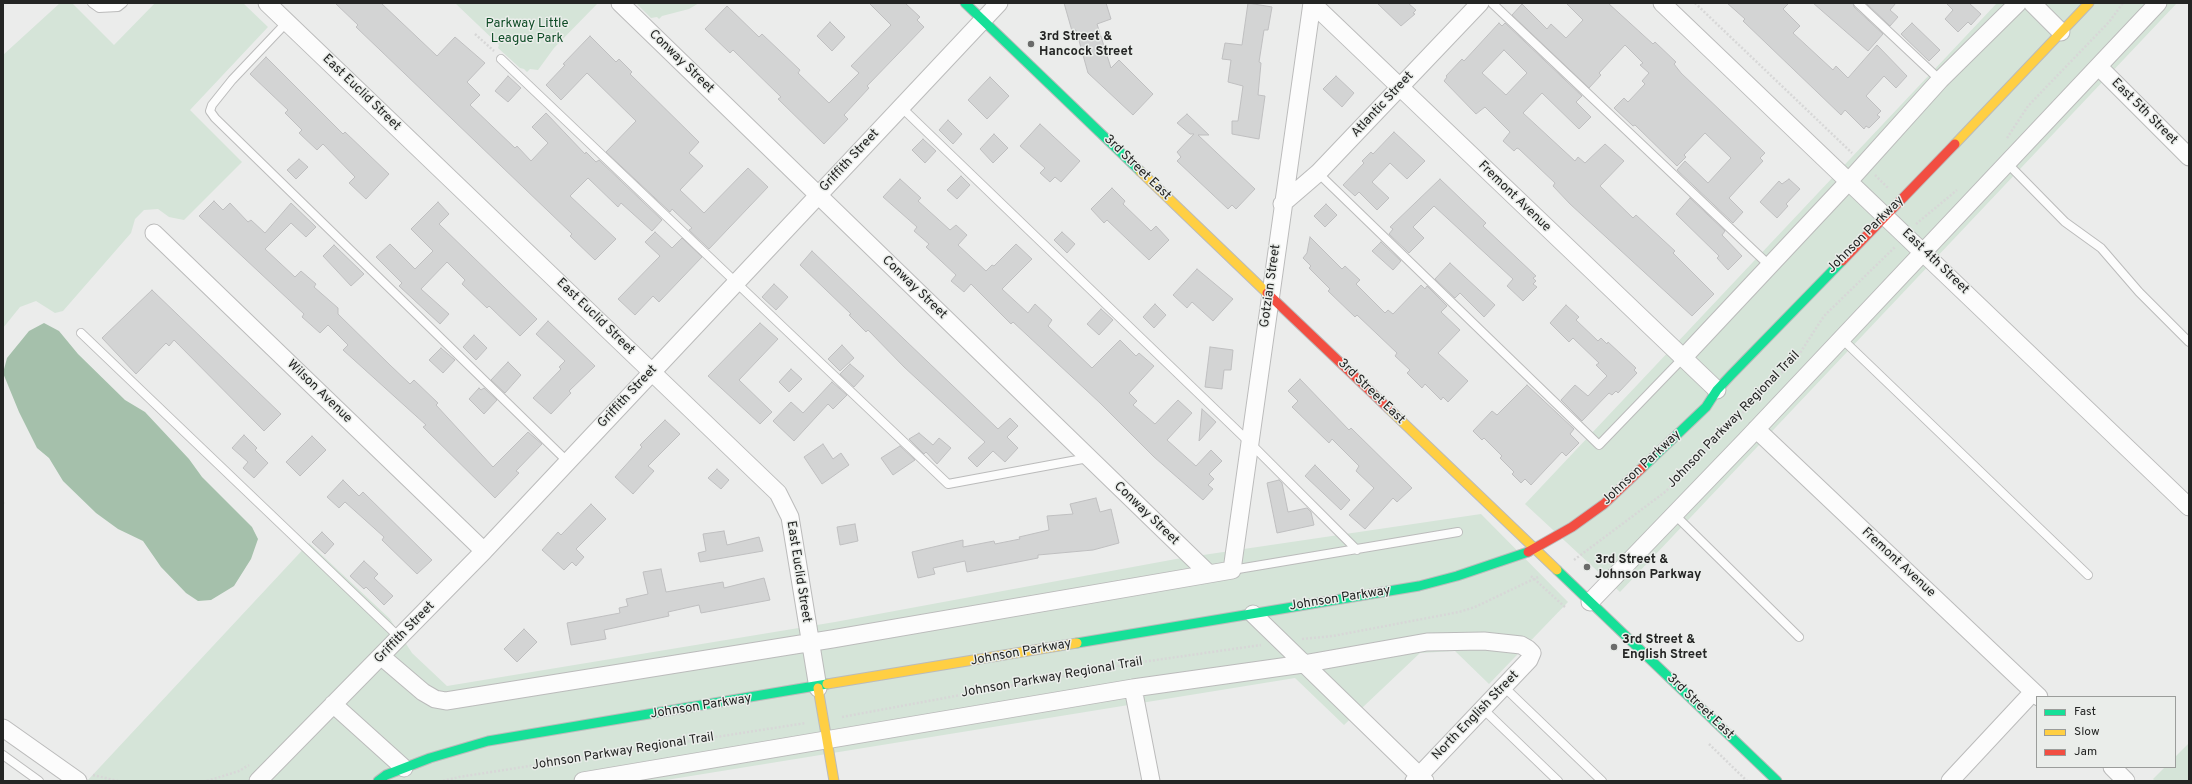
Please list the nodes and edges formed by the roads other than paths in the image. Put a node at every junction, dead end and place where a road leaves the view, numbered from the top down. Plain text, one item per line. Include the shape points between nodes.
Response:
1 (92, 3) edge
2 (123, 3) edge
3 (267, 3) edge
4 (620, 3) edge
5 (965, 3) edge
6 (999, 3) edge
7 (1312, 3) edge
8 (1480, 3) edge
9 (1492, 3) edge
10 (1662, 3) edge
11 (1858, 3) edge
12 (2018, 3) edge
13 (2032, 3) edge
14 (2089, 3) edge
15 (2158, 3) edge
16 (983, 20) junction
17 (287, 22) junction
18 (2061, 32) junction
19 (501, 59) road end
20 (2099, 66) junction
21 (1940, 80) junction
22 (1400, 87) junction
23 (901, 107) junction
24 (2189, 157) edge
25 (2007, 163) junction
26 (1318, 173) junction
27 (1850, 180) junction
28 (819, 195) junction
29 (1282, 204) junction
30 (1887, 216) junction
31 (154, 234) dead end
32 (1924, 252) junction
33 (1770, 266) junction
34 (735, 283) junction
35 (1270, 296) junction
36 (81, 333) dead end
37 (1841, 338) junction
38 (2189, 342) edge
39 (1683, 358) junction
40 (652, 371) junction
41 (1717, 390) junction
42 (1756, 429) junction
43 (1249, 442) junction
44 (1088, 458) junction
45 (568, 462) junction
46 (2189, 507) edge
47 (1675, 515) junction
48 (1458, 532) dead end
49 (1535, 549) junction
50 (1357, 550) junction
51 (484, 551) junction
52 (1232, 570) junction
53 (1208, 573) junction
54 (2088, 575) dead end
55 (1590, 602) junction
56 (1253, 614) junction
57 (1799, 637) dead end
58 (400, 638) junction
59 (809, 642) junction
60 (382, 657) junction
61 (1303, 664) junction
62 (1503, 686) junction
63 (818, 688) junction
64 (1133, 688) junction
65 (2036, 694) edge
66 (333, 704) junction
67 (1482, 708) junction
68 (3, 728) edge
69 (827, 740) junction
70 (3, 755) edge
71 (404, 768) junction
72 (2113, 768) edge
73 (264, 776) edge
74 (1419, 779) edge
75 (1952, 780) edge
76 (39, 781) edge
77 (78, 781) edge
78 (378, 781) edge
79 (583, 781) edge
80 (834, 781) edge
81 (1151, 781) edge
82 (1558, 781) edge
83 (1602, 781) edge
84 (1777, 781) edge
85 (2126, 781) edge

1 - 2 lane via 99,8 118,7
3 - 17 street, East Euclid Street
4 - 28 street, Conway Street
5 - 16 street, 3rd Street East
6 - 16 street, Griffith Street
7 - 22 street, Fremont Avenue
7 - 29 street, Gotzian Street
8 - 22 street, Atlantic Street
9 - 33 lane
10 - 27 street, East 4th Street
11 - 21 lane
12 - 21 street
13 - 18 street
14 - 18 street, Johnson Parkway
15 - 20 street
16 - 23 street, Griffith Street
16 - 35 street, 3rd Street East
17 - 40 street, East Euclid Street
17 - 45 lane via 232,80 210,111
18 - 30 street, Johnson Parkway
19 - 34 lane
20 - 24 street, East 5th Street
20 - 25 street
21 - 27 street
22 - 26 street, Atlantic Street
22 - 39 street, Fremont Avenue
23 - 28 street, Griffith Street
23 - 43 lane
25 - 32 street
25 - 38 lane via 2066,222 2101,248 2139,292
26 - 29 street, Atlantic Street
26 - 39 lane via 1599,445
27 - 30 street, East 4th Street
27 - 33 street
28 - 34 street, Griffith Street
28 - 44 street, Conway Street
29 - 35 street, Gotzian Street
30 - 32 street, East 4th Street
30 - 41 street, Johnson Parkway via 1797,305
31 - 51 street, Wilson Avenue
32 - 37 street
32 - 46 street, East 4th Street
33 - 39 street
34 - 40 street, Griffith Street
34 - 44 lane via 948,484
35 - 43 street, Gotzian Street
35 - 49 street, 3rd Street East
36 - 58 lane
37 - 42 street
37 - 54 lane
39 - 41 street, Fremont Avenue
40 - 45 street, Griffith Street
40 - 59 street, East Euclid Street via 778,493 790,517
41 - 49 street, Johnson Parkway via 1706,407 1604,504
42 - 47 street
42 - 65 street, Fremont Avenue
43 - 50 lane
43 - 52 street, Gotzian Street
44 - 53 street, Conway Street
45 - 51 street, Griffith Street
47 - 55 street
47 - 57 lane
48 - 50 lane
49 - 55 street, 3rd Street East
49 - 56 street, Johnson Parkway via 1457,576 1419,586
50 - 52 lane
51 - 58 street, Griffith Street
52 - 53 street
53 - 59 street
55 - 84 street, 3rd Street East
56 - 61 street
56 - 63 street, Johnson Parkway
58 - 60 street, Griffith Street
59 - 60 street via 446,701 435,699 423,692
59 - 63 street, East Euclid Street
60 - 66 street, Griffith Street
61 - 62 street, North English Street via 1427,642 1484,641 1521,645 1532,653 1529,660
61 - 64 street
61 - 74 street
62 - 67 street, North English Street
62 - 83 lane
63 - 69 street
63 - 71 street, Johnson Parkway via 488,741 459,748
64 - 69 street
64 - 81 street
65 - 75 street
66 - 71 street
66 - 73 street, Griffith Street
67 - 74 street, North English Street
67 - 82 lane
68 - 77 street
69 - 79 street
69 - 80 street
70 - 76 lane
71 - 78 street, Johnson Parkway
72 - 85 street

